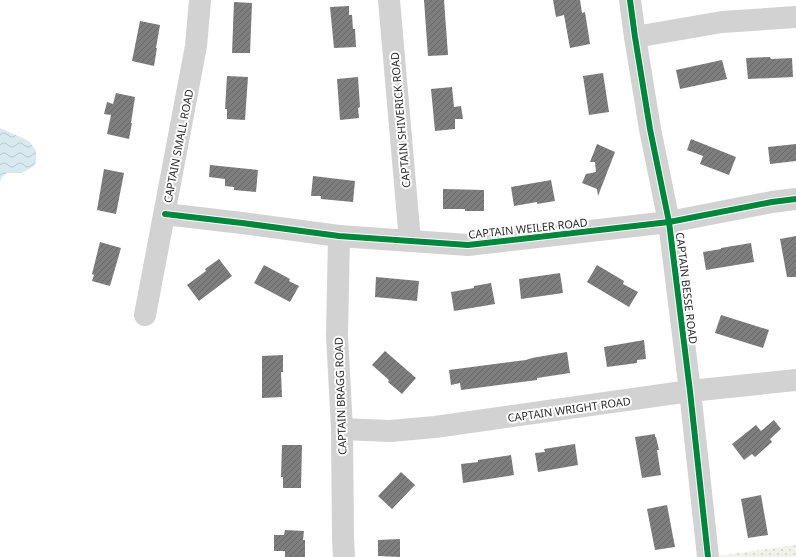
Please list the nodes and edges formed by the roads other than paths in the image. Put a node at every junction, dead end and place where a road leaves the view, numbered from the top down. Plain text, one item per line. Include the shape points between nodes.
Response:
1 (200, 0) edge
2 (389, 0) edge
3 (630, 0) edge
4 (796, 17) edge
5 (635, 37) junction
6 (796, 199) edge
7 (165, 214) junction
8 (669, 222) junction
9 (339, 236) junction
10 (410, 241) junction
11 (145, 315) dead end
12 (796, 380) edge
13 (690, 392) junction
14 (342, 429) junction
15 (344, 557) edge
16 (708, 557) edge

1 - 7 street, CAPTAIN SMALL ROAD via 196,46
2 - 10 street, CAPTAIN SHIVERICK ROAD
3 - 5 street, CAPTAIN BESSE ROAD
4 - 5 street via 722,22
5 - 8 street, CAPTAIN BESSE ROAD
6 - 8 street, CAPTAIN WEILER ROAD
7 - 9 street, CAPTAIN WEILER ROAD
7 - 11 street, CAPTAIN SMALL ROAD
8 - 10 street, CAPTAIN WEILER ROAD via 468,246
8 - 13 street, CAPTAIN BESSE ROAD
9 - 10 street, CAPTAIN WEILER ROAD
9 - 14 street, CAPTAIN BRAGG ROAD via 337,336
12 - 13 street, CAPTAIN WRIGHT ROAD
13 - 14 street, CAPTAIN WRIGHT ROAD via 435,427 390,431
13 - 16 street, CAPTAIN BESSE ROAD
14 - 15 street, CAPTAIN BRAGG ROAD

